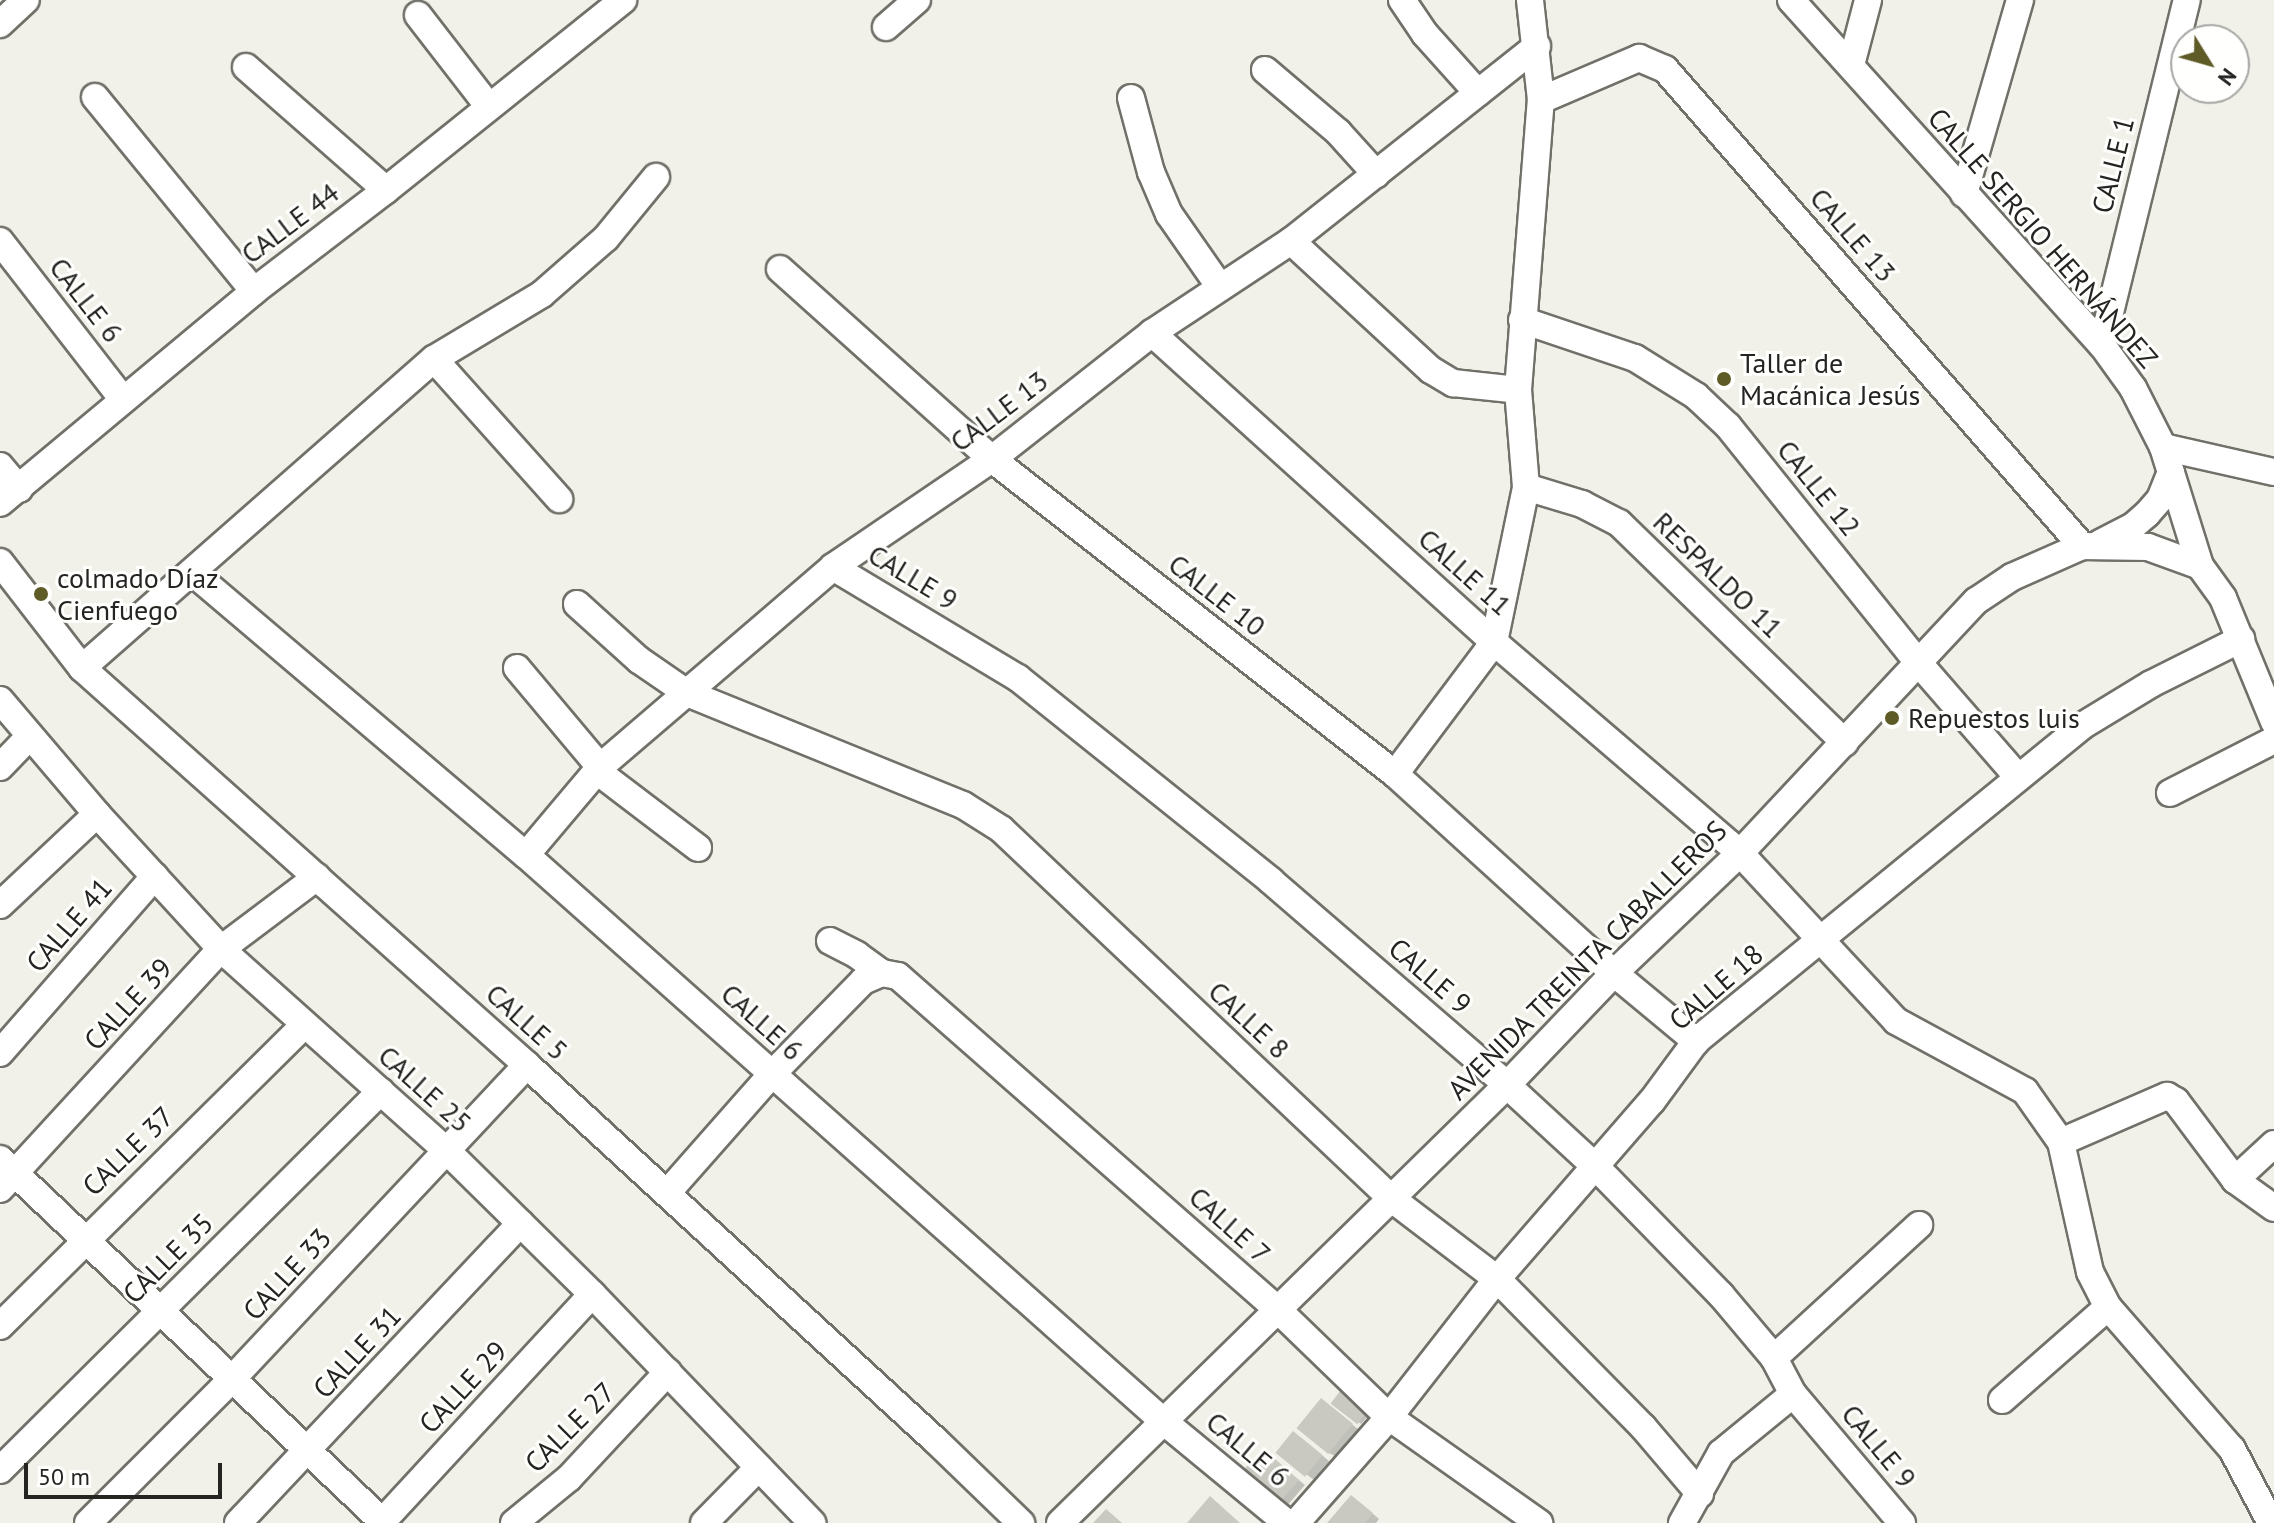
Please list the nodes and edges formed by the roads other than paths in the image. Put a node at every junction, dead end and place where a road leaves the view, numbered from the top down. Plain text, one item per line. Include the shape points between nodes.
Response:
1 (26, 0) edge
2 (623, 0) edge
3 (917, 0) edge
4 (1402, 0) edge
5 (1530, 0) edge
6 (1791, 0) edge
7 (1868, 0) edge
8 (2020, 0) edge
9 (2187, 0) edge
10 (418, 15) dead end
11 (0, 24) edge
12 (886, 27) dead end
13 (1537, 46) junction
14 (1851, 65) junction
15 (246, 67) dead end
16 (1265, 70) dead end
17 (1478, 93) junction
18 (95, 97) dead end
19 (1131, 98) dead end
20 (1541, 100) junction
21 (489, 107) junction
22 (1376, 174) junction
23 (656, 177) dead end
24 (386, 190) junction
25 (1964, 194) junction
26 (0, 241) edge
27 (1291, 241) junction
28 (780, 269) dead end
29 (1220, 287) junction
30 (254, 291) junction
31 (1522, 320) junction
32 (1152, 333) junction
33 (2102, 345) junction
34 (434, 359) junction
35 (1518, 390) junction
36 (122, 398) junction
37 (2163, 447) junction
38 (992, 459) junction
39 (0, 466) edge
40 (2171, 472) junction
41 (2274, 472) edge
42 (1526, 487) junction
43 (9, 496) edge
44 (559, 499) dead end
45 (2090, 545) junction
46 (0, 562) edge
47 (2200, 566) junction
48 (833, 567) junction
49 (192, 572) junction
50 (577, 604) dead end
51 (2241, 639) junction
52 (1494, 642) junction
53 (1917, 661) junction
54 (82, 668) junction
55 (517, 668) dead end
56 (687, 693) junction
57 (0, 700) edge
58 (2274, 722) edge
59 (29, 737) junction
60 (2274, 740) edge
61 (1845, 743) junction
62 (0, 767) edge
63 (599, 769) junction
64 (1395, 774) junction
65 (2017, 776) junction
66 (2170, 793) dead end
67 (97, 814) junction
68 (698, 848) dead end
69 (1740, 853) junction
70 (526, 855) junction
71 (155, 876) junction
72 (317, 877) junction
73 (0, 905) edge
74 (1817, 940) junction
75 (830, 941) dead end
76 (221, 949) junction
77 (882, 973) junction
78 (1614, 973) junction
79 (304, 1025) junction
80 (1696, 1041) junction
81 (0, 1053) edge
82 (527, 1065) junction
83 (772, 1074) junction
84 (1507, 1085) junction
85 (381, 1091) junction
86 (2061, 1142) junction
87 (2274, 1144) edge
88 (447, 1151) junction
89 (1596, 1167) junction
90 (5, 1174) edge
91 (2235, 1180) junction
92 (667, 1193) junction
93 (1392, 1199) junction
94 (2274, 1208) edge
95 (521, 1223) junction
96 (1919, 1225) dead end
97 (84, 1239) junction
98 (1497, 1279) junction
99 (592, 1294) junction
100 (2108, 1307) junction
101 (1277, 1309) junction
102 (160, 1311) junction
103 (0, 1326) edge
104 (1774, 1358) junction
105 (668, 1372) junction
106 (232, 1379) junction
107 (1793, 1394) junction
108 (2002, 1400) dead end
109 (1389, 1417) junction
110 (1162, 1420) junction
111 (310, 1451) junction
112 (759, 1467) junction
113 (0, 1470) edge
114 (1700, 1494) junction
115 (88, 1523) edge
116 (238, 1523) edge
117 (383, 1523) edge
118 (514, 1523) edge
119 (704, 1523) edge
120 (812, 1523) edge
121 (1021, 1523) edge
122 (1060, 1523) edge
123 (1287, 1523) edge
124 (1296, 1523) edge
125 (1539, 1523) edge
126 (1682, 1523) edge
127 (1902, 1523) edge
128 (2271, 1523) edge

1 - 11 street
2 - 21 street, CALLE 44
3 - 12 street
4 - 17 street
5 - 13 street
6 - 14 street, CALLE SERGIO HERNÁNDEZ
7 - 14 street
8 - 25 street
9 - 33 street, CALLE 1
10 - 21 street
13 - 17 street, CALLE 13
13 - 20 street
14 - 25 street, CALLE SERGIO HERNÁNDEZ
15 - 24 street
16 - 22 street via 1338,132
17 - 22 street, CALLE 13
18 - 30 street
19 - 29 street via 1151,172 1169,214
20 - 31 street
20 - 45 street, CALLE 13 via 1639,58 1665,69
21 - 24 street, CALLE 44
22 - 27 street, CALLE 13
23 - 34 street via 606,238 542,294
24 - 30 street, CALLE 44
25 - 33 street, CALLE SERGIO HERNÁNDEZ
26 - 36 street, CALLE 6
27 - 29 street, CALLE 13
27 - 35 street via 1431,370 1453,383
28 - 38 street, CALLE 10
29 - 32 street, CALLE 13
30 - 36 street, CALLE 44
31 - 35 street
31 - 53 street, CALLE 12 via 1635,358 1696,396 1728,426
32 - 38 street, CALLE 13
32 - 52 street, CALLE 11
33 - 37 street, CALLE SERGIO HERNÁNDEZ via 2133,388
34 - 44 street
34 - 49 street
35 - 42 street
36 - 43 street, CALLE 44
37 - 40 street, CALLE SERGIO HERNÁNDEZ
37 - 41 street
38 - 48 street, CALLE 13
38 - 64 street, CALLE 10
39 - 43 street
40 - 45 street via 2147,514 2132,527
40 - 47 street, CALLE SERGIO HERNÁNDEZ
42 - 52 street
42 - 61 street, RESPALDO 11 via 1582,504 1619,523
45 - 47 street, AVENIDA TREINTA CABALLEROS via 2148,547
45 - 53 street, AVENIDA TREINTA CABALLEROS via 1993,589
46 - 54 street, CALLE 5
47 - 51 street, CALLE SERGIO HERNÁNDEZ via 2213,579
48 - 56 street, CALLE 13
48 - 84 street, CALLE 9 via 1018,678 1271,881
49 - 54 street
49 - 70 street, CALLE 6
50 - 56 street, CALLE 8 via 639,660
51 - 58 street, CALLE SERGIO HERNÁNDEZ
51 - 65 street, CALLE 18 via 2082,726
52 - 64 street
52 - 69 street, CALLE 11
53 - 61 street, AVENIDA TREINTA CABALLEROS
53 - 65 street, CALLE 12
54 - 72 street, CALLE 5
55 - 63 street
56 - 63 street, CALLE 13
56 - 93 street, CALLE 8 via 983,817
57 - 59 street, CALLE 25
59 - 62 street
59 - 67 street, CALLE 25
60 - 66 street
61 - 69 street, AVENIDA TREINTA CABALLEROS
63 - 68 street
63 - 70 street, CALLE 13
64 - 78 street, CALLE 10
65 - 74 street, CALLE 18
67 - 71 street, CALLE 25
67 - 73 street
69 - 74 street, CALLE 11
69 - 78 street, AVENIDA TREINTA CABALLEROS
70 - 83 street, CALLE 6
71 - 76 street, CALLE 25
71 - 81 street, CALLE 41
72 - 76 street, CALLE 39
72 - 82 street, CALLE 5
74 - 80 street, CALLE 18
74 - 86 street, CALLE 11 via 1896,1021 2025,1091
75 - 77 street, CALLE 7
76 - 79 street, CALLE 25
76 - 90 street, CALLE 39
77 - 83 street via 863,981
77 - 101 street, CALLE 7 via 905,979
78 - 80 street, CALLE 10
78 - 84 street, AVENIDA TREINTA CABALLEROS
79 - 85 street, CALLE 25
79 - 97 street, CALLE 37
80 - 89 street, CALLE 18
82 - 88 street, CALLE 33
82 - 92 street, CALLE 5
83 - 92 street
83 - 110 street, CALLE 6
84 - 89 street, CALLE 9
84 - 93 street, AVENIDA TREINTA CABALLEROS
85 - 88 street, CALLE 25
85 - 102 street, CALLE 35
86 - 91 street via 2167,1096
86 - 100 street via 2090,1272
87 - 91 street
88 - 95 street, CALLE 25
88 - 106 street, CALLE 33
89 - 98 street, CALLE 18
89 - 104 street, CALLE 9 via 1721,1295
90 - 97 street
91 - 94 street
92 - 121 street, CALLE 5
93 - 98 street, CALLE 8
93 - 101 street, AVENIDA TREINTA CABALLEROS
95 - 99 street, CALLE 25
95 - 111 street, CALLE 31
96 - 104 street
97 - 102 street
97 - 103 street, CALLE 37
98 - 109 street, CALLE 18
98 - 114 street, CALLE 8 via 1643,1427
99 - 105 street, CALLE 25
99 - 117 street, CALLE 29
100 - 108 street
100 - 128 street via 2232,1449
101 - 109 street, CALLE 7
101 - 110 street, AVENIDA TREINTA CABALLEROS
102 - 106 street
102 - 113 street, CALLE 35
104 - 107 street, CALLE 9
105 - 112 street, CALLE 25
105 - 118 street, CALLE 27 via 569,1478
106 - 111 street
106 - 115 street, CALLE 33
107 - 114 street via 1721,1453
107 - 127 street, CALLE 9
109 - 124 street, CALLE 18
109 - 125 street, CALLE 7
110 - 122 street, AVENIDA TREINTA CABALLEROS
110 - 123 street, CALLE 6
111 - 116 street, CALLE 31
111 - 117 street
112 - 119 street
112 - 120 street, CALLE 25
114 - 126 street

